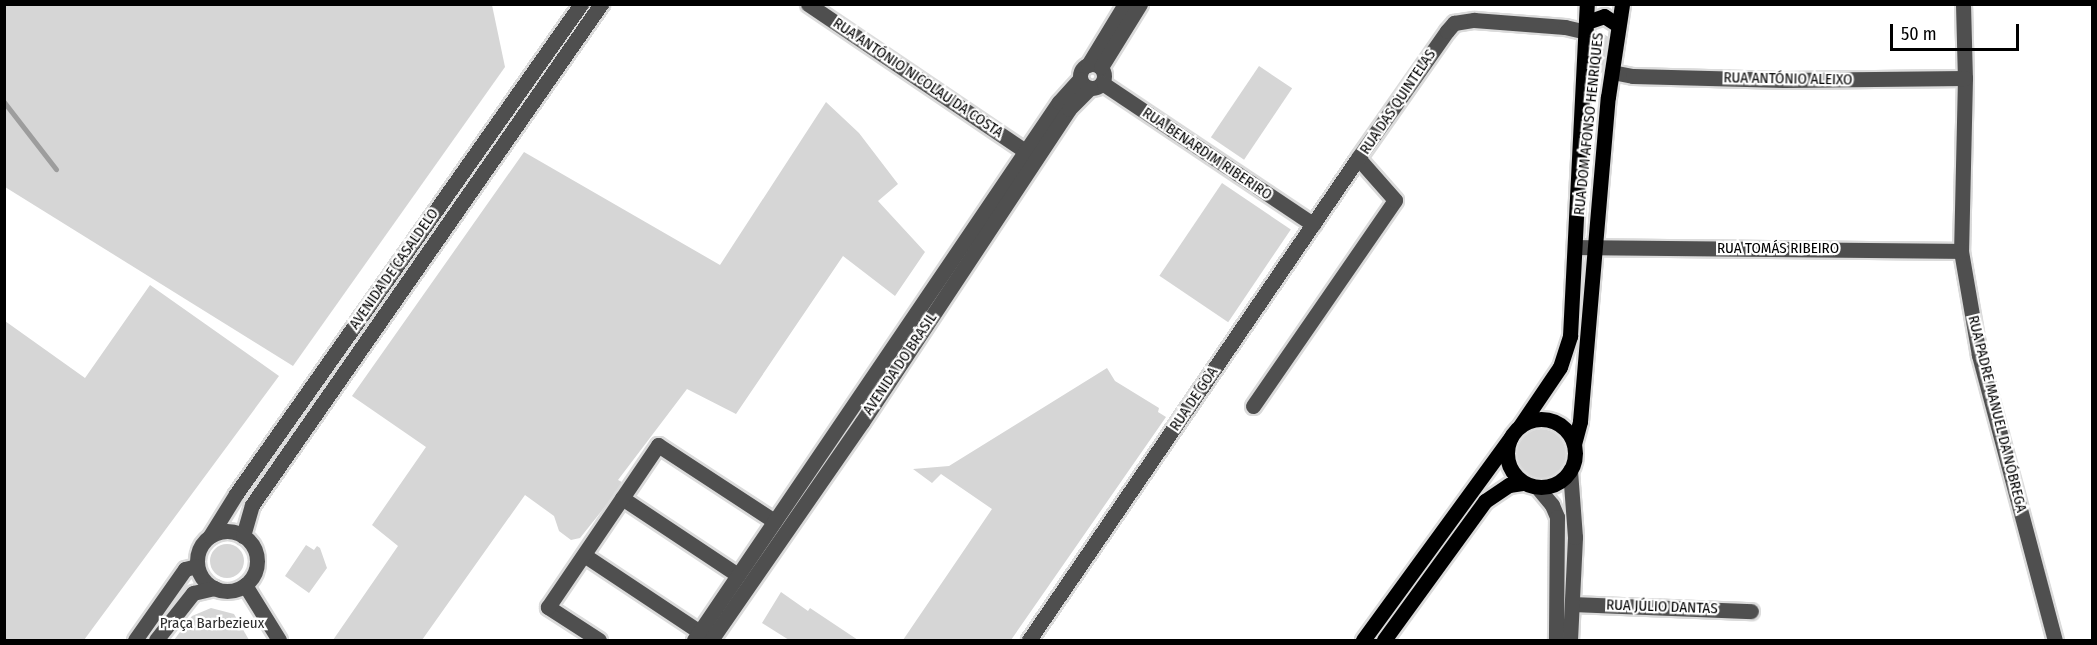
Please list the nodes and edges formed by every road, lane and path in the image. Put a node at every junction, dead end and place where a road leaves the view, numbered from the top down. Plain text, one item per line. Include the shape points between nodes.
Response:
1 (581, 4) edge
2 (601, 4) edge
3 (808, 4) edge
4 (1125, 4) edge
5 (1140, 4) edge
6 (1587, 4) edge
7 (1622, 4) edge
8 (1963, 4) edge
9 (1618, 25) junction
10 (1586, 27) junction
11 (1612, 72) junction
12 (1092, 77) junction
13 (1965, 78) junction
14 (1582, 92) junction
15 (1608, 97) junction
16 (1027, 152) junction
17 (1358, 158) junction
18 (1313, 224) junction
19 (1575, 247) junction
20 (1594, 247) junction
21 (1961, 251) junction
22 (1252, 406) dead end
23 (1516, 431) junction
24 (1574, 444) junction
25 (1570, 470) junction
26 (1530, 485) junction
27 (622, 498) junction
28 (774, 521) junction
29 (210, 536) junction
30 (243, 536) junction
31 (584, 555) junction
32 (197, 566) junction
33 (738, 575) junction
34 (245, 585) junction
35 (214, 588) junction
36 (1573, 604) junction
37 (1751, 610) dead end
38 (702, 638) edge
39 (135, 640) edge
40 (156, 640) edge
41 (279, 640) edge
42 (599, 640) edge
43 (1029, 640) edge
44 (1363, 640) edge
45 (1384, 640) edge
46 (1556, 640) edge
47 (1570, 640) edge
48 (2055, 640) edge

1 - 29 street, AVENIDA DE CASALDELO
2 - 30 street, AVENIDA DE CASALDELO via 252,505
3 - 16 street, RUA ANTÓNIO NICOLAU DA COSTA
4 - 12 street, AVENIDA DO BRASIL
5 - 12 street, AVENIDA DO BRASIL
6 - 10 main road, RUA DOM AFONSO HENRIQUES
7 - 9 main road, RUA DOM AFONSO HENRIQUES
8 - 13 street, RUA PADRE MANUEL DA NÓBREGA
9 - 10 main road via 1604,16
9 - 11 main road, RUA DOM AFONSO HENRIQUES
10 - 14 main road, RUA DOM AFONSO HENRIQUES
10 - 17 street, RUA DAS QUINTELAS via 1474,20 1454,23
11 - 13 street, RUA ANTÓNIO ALEIXO via 1633,76 1784,80
11 - 15 main road, RUA DOM AFONSO HENRIQUES
12 - 16 street, AVENIDA DO BRASIL via 1059,102
12 - 18 street, RUA BENARDIM RIBERIRO
12 - 38 street, AVENIDA DO BRASIL via 850,440
13 - 21 street, RUA PADRE MANUEL DA NÓBREGA
14 - 15 main road via 1592,99
14 - 19 main road, RUA DOM AFONSO HENRIQUES
15 - 20 main road, RUA DOM AFONSO HENRIQUES
16 - 28 street, AVENIDA DO BRASIL
17 - 18 street, RUA DE GOA
17 - 22 street, RUA DAS QUINTELAS via 1395,200
18 - 43 street, RUA DE GOA
19 - 20 street
19 - 23 main road, RUA DOM AFONSO HENRIQUES via 1565,357
20 - 21 street, RUA TOMÁS RIBEIRO
20 - 24 main road, RUA DOM AFONSO HENRIQUES via 1580,421
21 - 48 street, RUA PADRE MANUEL DA NÓBREGA via 1979,355
23 - 24 main road via 1541,419 1552,421 1561,426
23 - 26 main road via 1508,446 1510,467
23 - 44 main road, RUA DOM AFONSO HENRIQUES
24 - 25 main road, RUA DOM AFONSO HENRIQUES
25 - 26 main road via 1556,483
25 - 36 street, RUA DOM AFONSO HENRIQUES via 1575,537
26 - 45 main road via 1509,485 1485,501
26 - 46 street via 1552,505 1557,517
27 - 28 street via 657,445
27 - 31 street
27 - 33 street
28 - 33 street, AVENIDA DO BRASIL
29 - 30 street via 226,531
29 - 32 street, AVENIDA DE CASALDELO via 199,549
30 - 34 street via 255,550 257,560
31 - 38 street
31 - 42 street via 548,608
32 - 35 street via 200,575
32 - 39 street via 185,569
33 - 38 street, AVENIDA DO BRASIL
34 - 35 street via 230,591
34 - 41 street
35 - 40 street via 193,593
36 - 37 street, RUA JÚLIO DANTAS
36 - 47 street, RUA DOM AFONSO HENRIQUES

